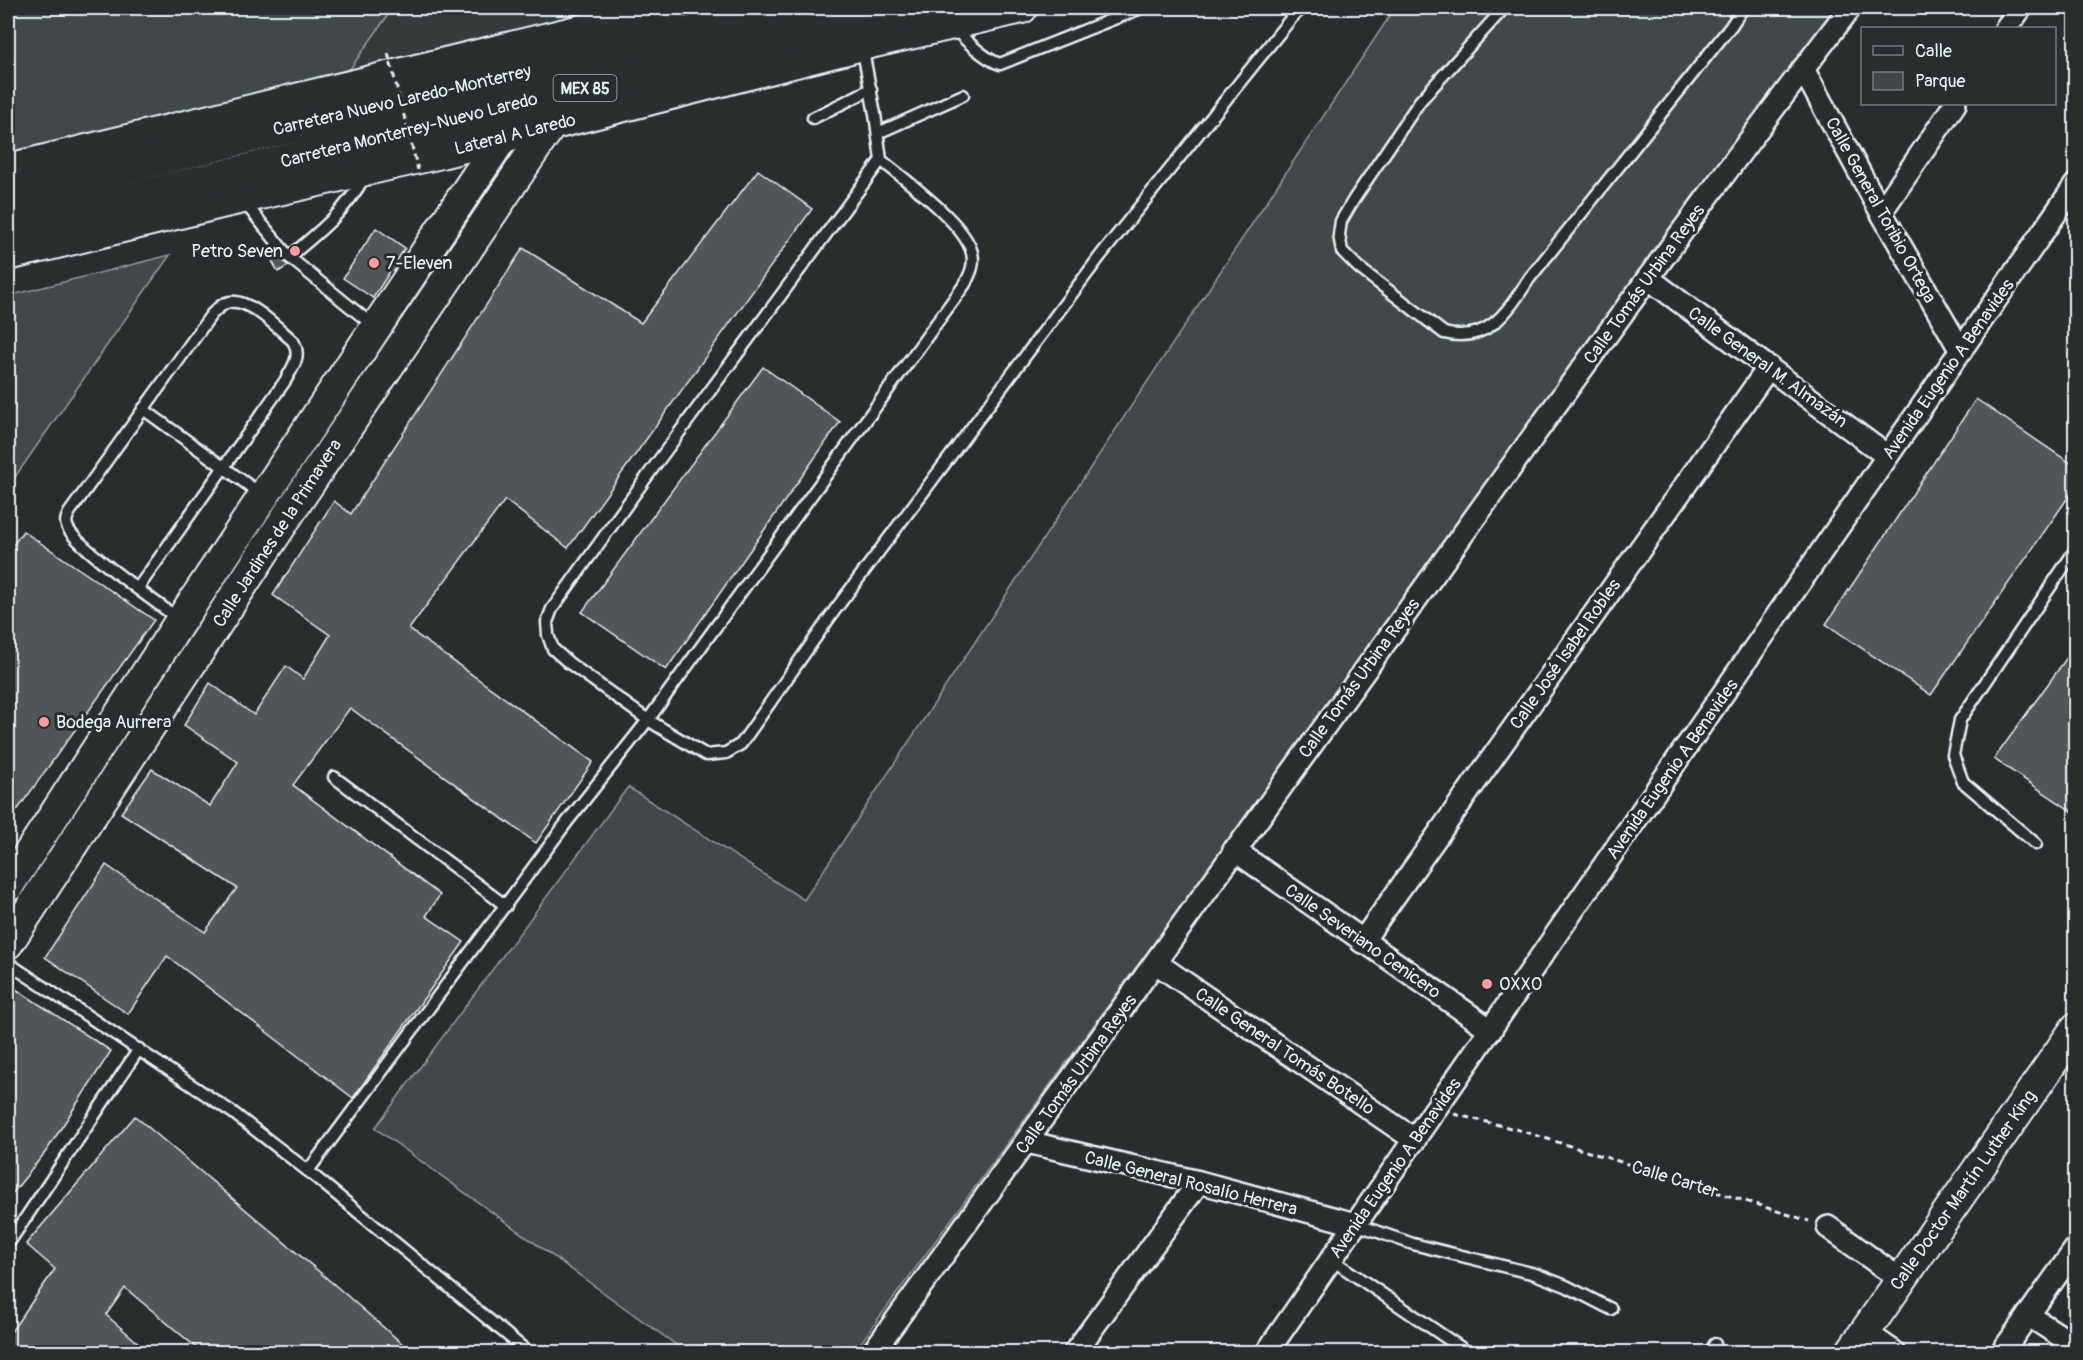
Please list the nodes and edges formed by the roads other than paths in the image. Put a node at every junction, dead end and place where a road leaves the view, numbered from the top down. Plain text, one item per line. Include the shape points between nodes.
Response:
1 (672, 8) edge
2 (797, 8) edge
3 (916, 8) edge
4 (1022, 8) edge
5 (1141, 8) edge
6 (1303, 8) edge
7 (1504, 8) edge
8 (1743, 8) edge
9 (1850, 8) edge
10 (2021, 8) edge
11 (638, 12) edge
12 (948, 16) edge
13 (2007, 27) edge
14 (860, 33) junction
15 (1803, 69) junction
16 (871, 89) junction
17 (963, 95) dead end
18 (1954, 105) edge
19 (813, 118) dead end
20 (551, 125) junction
21 (878, 133) junction
22 (502, 138) junction
23 (881, 160) junction
24 (8, 169) edge
25 (367, 170) junction
26 (2076, 184) edge
27 (8, 196) edge
28 (242, 199) junction
29 (1881, 212) junction
30 (8, 229) edge
31 (8, 255) edge
32 (289, 257) junction
33 (1647, 278) junction
34 (376, 327) junction
35 (1960, 351) junction
36 (1769, 367) junction
37 (143, 409) junction
38 (1887, 456) junction
39 (224, 468) junction
40 (276, 505) junction
41 (2076, 549) edge
42 (138, 588) junction
43 (181, 620) junction
44 (648, 720) junction
45 (334, 777) dead end
46 (2036, 844) dead end
47 (1234, 850) junction
48 (8, 886) edge
49 (506, 906) junction
50 (17, 907) edge
51 (1362, 942) junction
52 (8, 943) edge
53 (8, 963) edge
54 (1156, 963) junction
55 (2076, 1028) edge
56 (1491, 1030) junction
57 (139, 1049) junction
58 (1414, 1140) junction
59 (1027, 1142) junction
60 (308, 1171) junction
61 (1199, 1182) junction
62 (1355, 1224) junction
63 (1828, 1227) road end
64 (8, 1244) edge
65 (2076, 1248) edge
66 (1331, 1259) junction
67 (1901, 1280) junction
68 (1611, 1310) dead end
69 (2028, 1315) junction
70 (1858, 1342) edge
71 (2076, 1346) edge
72 (528, 1353) edge
73 (873, 1353) edge
74 (1075, 1353) edge
75 (1267, 1353) edge
76 (1467, 1353) edge
77 (1894, 1353) edge
78 (2002, 1353) edge

1 - 11 street
2 - 27 highway, Carretera Nuevo Laredo-Monterrey / MEX 85
3 - 14 highway, Carretera Monterrey-Nuevo Laredo / MEX 85
4 - 12 street, Lateral A Laredo
5 - 12 lane via 1000,64 979,51
6 - 44 lane via 1101,255 842,600 741,744 726,753 706,755
7 - 8 lane via 1420,101 1354,199 1341,221 1339,234 1341,251 1359,268 1444,333 1457,336 1470,336 1491,326 1510,307
9 - 15 street, Calle Tomás Urbina Reyes
10 - 13 street
11 - 24 street
12 - 14 street, Lateral A Laredo
14 - 16 lane
14 - 20 street, Lateral A Laredo
14 - 30 highway, Carretera Monterrey-Nuevo Laredo / MEX 85
15 - 29 street, Calle General Toribio Ortega
15 - 33 street, Calle Tomás Urbina Reyes
16 - 19 lane
16 - 21 lane
17 - 21 lane
18 - 29 street
20 - 22 street, Lateral A Laredo
20 - 40 street, Calle Jardines de la Primavera
21 - 23 lane
22 - 25 street, Lateral A Laredo
22 - 34 street, Calle Jardines de la Primavera
23 - 44 lane via 966,238 972,268 965,284
23 - 44 lane via 552,609 547,622 553,649
25 - 28 street, Lateral A Laredo
25 - 32 lane via 334,217
26 - 35 street, Avenida Eugenio A Benavides
28 - 31 street, Lateral A Laredo
28 - 32 lane
29 - 35 street, Calle General Toribio Ortega
32 - 34 lane
33 - 36 street, Calle General M. Almazán
33 - 47 street, Calle Tomás Urbina Reyes
34 - 40 street, Calle Jardines de la Primavera
35 - 38 street, Avenida Eugenio A Benavides
36 - 38 street, Calle General M. Almazán
36 - 51 street, Calle José Isabel Robles
37 - 39 lane
37 - 39 lane via 211,315 230,302 251,307 293,341 298,357
37 - 42 lane via 66,520 73,536
38 - 56 street, Avenida Eugenio A Benavides
39 - 40 lane
39 - 42 lane
40 - 43 street, Calle Jardines de la Primavera
40 - 50 street, Calle Jardines de la Primavera
41 - 46 lane via 1960,720 1953,755 1963,782
42 - 43 lane
43 - 48 street, Calle Jardines de la Primavera
44 - 49 lane
45 - 49 lane
47 - 51 street, Calle Severiano Cenicero
47 - 54 street, Calle Tomás Urbina Reyes
49 - 60 lane
50 - 52 street, Calle Jardines de la Primavera
51 - 56 street, Calle Severiano Cenicero
53 - 57 lane
54 - 58 street, Calle General Tomás Botello
54 - 59 street, Calle Tomás Urbina Reyes
55 - 67 street, Calle Doctor Martín Luther King
56 - 58 street, Avenida Eugenio A Benavides
57 - 60 lane via 232,1112
57 - 64 lane
58 - 62 street, Avenida Eugenio A Benavides
59 - 61 street, Calle General Rosalío Herrera
59 - 73 street, Calle Tomás Urbina Reyes
60 - 72 lane
61 - 62 street, Calle General Rosalío Herrera
61 - 74 street
62 - 66 street, Avenida Eugenio A Benavides
62 - 68 lane via 1413,1244 1535,1274
63 - 67 street
65 - 69 street
66 - 75 street, Avenida Eugenio A Benavides
66 - 76 lane
67 - 70 street, Calle Doctor Martín Luther King
69 - 71 street
69 - 78 street
70 - 77 street

